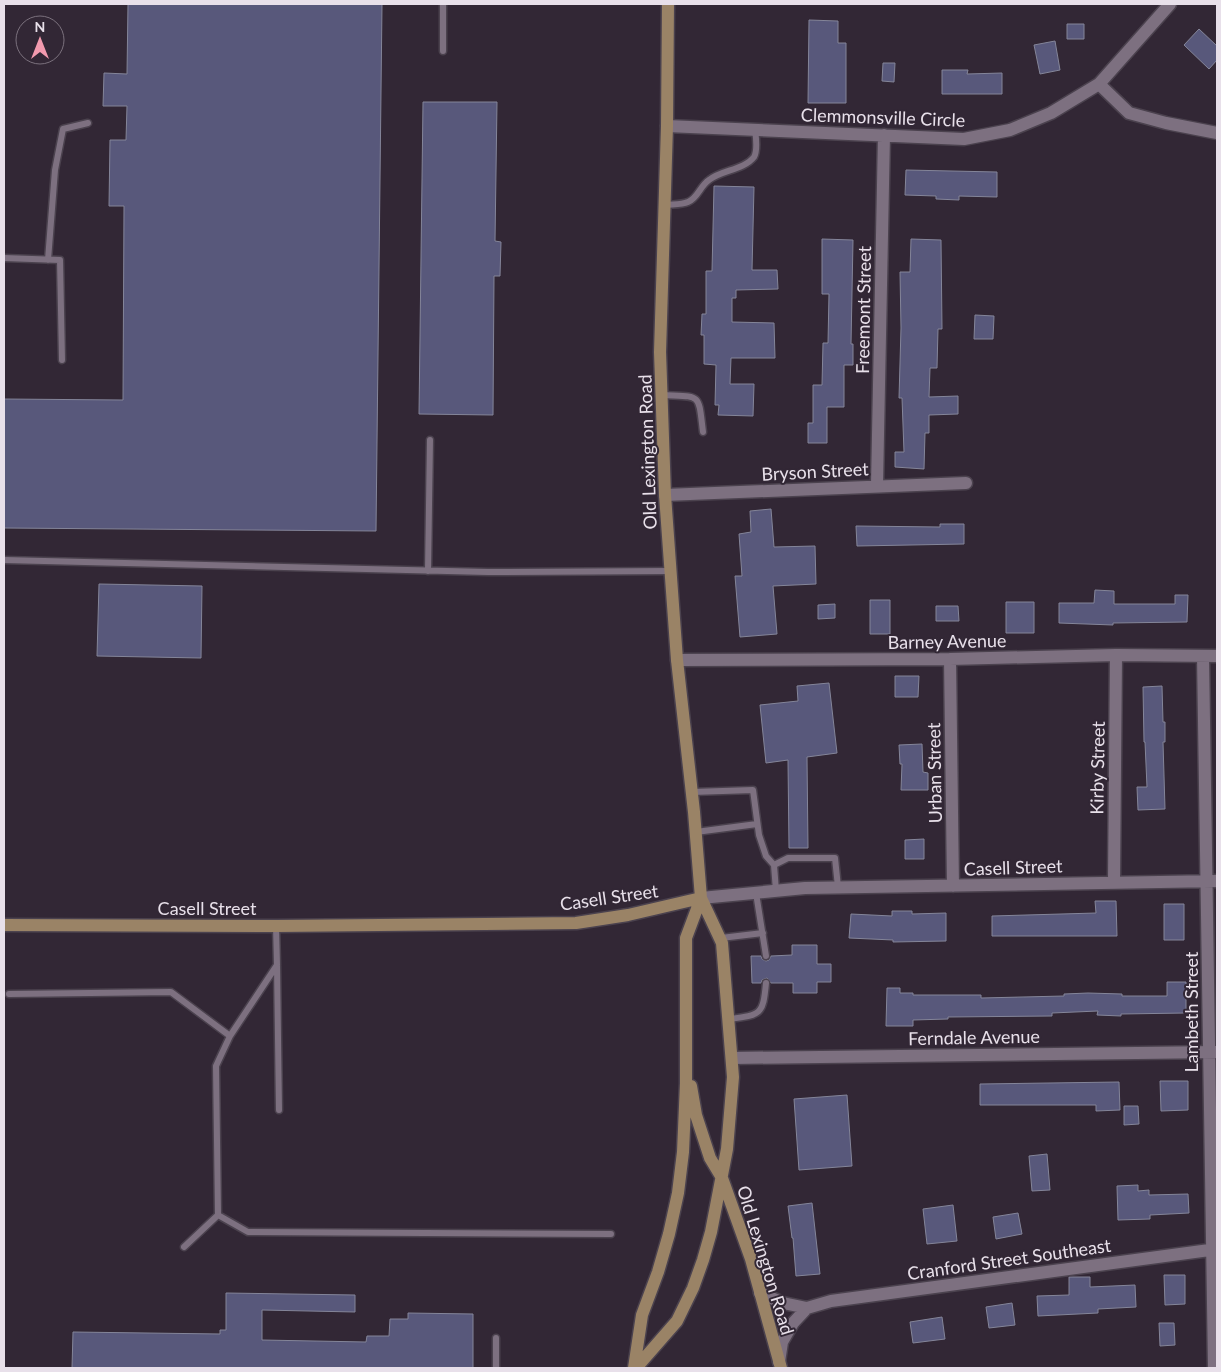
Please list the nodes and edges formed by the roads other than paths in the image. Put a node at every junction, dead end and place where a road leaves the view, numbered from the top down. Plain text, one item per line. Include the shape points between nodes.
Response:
1 (443, 4) edge
2 (668, 4) edge
3 (1170, 4) edge
4 (443, 51) dead end
5 (1099, 84) junction
6 (88, 123) dead end
7 (667, 126) junction
8 (755, 130) junction
9 (1217, 133) edge
10 (884, 135) junction
11 (664, 205) junction
12 (4, 258) edge
13 (48, 260) junction
14 (62, 360) dead end
15 (662, 395) junction
16 (703, 432) dead end
17 (430, 440) dead end
18 (966, 483) dead end
19 (877, 485) junction
20 (665, 495) junction
21 (4, 560) edge
22 (428, 571) junction
23 (670, 571) junction
24 (1116, 655) junction
25 (1203, 656) junction
26 (1217, 656) edge
27 (950, 659) junction
28 (677, 660) junction
29 (692, 792) junction
30 (757, 824) junction
31 (696, 832) junction
32 (774, 865) junction
33 (1114, 881) junction
34 (1213, 881) edge
35 (953, 886) junction
36 (838, 887) junction
37 (776, 891) junction
38 (756, 893) junction
39 (701, 898) junction
40 (4, 925) edge
41 (276, 926) junction
42 (763, 933) junction
43 (721, 938) junction
44 (766, 956) dead end
45 (277, 965) junction
46 (766, 983) dead end
47 (9, 994) dead end
48 (729, 1019) junction
49 (230, 1036) junction
50 (1213, 1052) edge
51 (686, 1056) junction
52 (732, 1058) junction
53 (279, 1110) dead end
54 (722, 1178) junction
55 (218, 1215) junction
56 (611, 1234) dead end
57 (184, 1247) dead end
58 (1214, 1249) edge
59 (760, 1293) junction
60 (807, 1308) junction
61 (496, 1338) dead end
62 (780, 1366) edge
63 (496, 1368) edge
64 (635, 1368) edge
65 (1214, 1368) edge

1 - 4 lane
2 - 7 main road, Old Lexington Road
3 - 5 street, Clemmonsville Circle
5 - 9 street via 1128,112
5 - 10 street, Clemmonsville Circle via 1051,112 1010,130 964,139
6 - 13 lane via 63,129 55,170
7 - 8 street, Clemmonsville Circle
7 - 11 main road, Old Lexington Road
8 - 10 street, Clemmonsville Circle
8 - 11 lane via 756,152 745,164 710,178 690,202
10 - 19 street, Freemont Street
11 - 15 main road, Old Lexington Road
12 - 13 lane
13 - 14 lane via 60,260
15 - 16 lane via 697,399
15 - 20 main road, Old Lexington Road
17 - 22 lane
18 - 19 street, Bryson Street
19 - 20 street, Bryson Street
20 - 23 main road, Old Lexington Road
21 - 22 lane
22 - 23 lane
23 - 28 main road, Old Lexington Road
24 - 25 street, Barney Avenue
24 - 27 street, Barney Avenue
24 - 33 street, Kirby Street
25 - 26 street, Barney Avenue
25 - 34 street, Lambeth Street
27 - 28 street, Barney Avenue
27 - 35 street, Urban Street
28 - 29 main road, Old Lexington Road
29 - 30 lane via 753,790
29 - 31 main road, Old Lexington Road
30 - 31 lane
30 - 32 lane via 766,856
31 - 39 main road, Old Lexington Road
32 - 36 lane via 788,858 835,858
32 - 37 lane
33 - 34 street, Casell Street
33 - 35 street, Casell Street
34 - 50 street, Lambeth Street
35 - 36 street, Casell Street
36 - 37 street, Casell Street
37 - 38 street, Casell Street
38 - 39 street, Casell Street
38 - 42 lane
39 - 41 main road, Casell Street via 628,915 576,922
39 - 43 main road, Old Lexington Road
39 - 51 main road, Old Lexington Road via 686,938
40 - 41 main road, Casell Street
41 - 45 lane
42 - 43 lane
42 - 44 lane
43 - 48 main road, Old Lexington Road
45 - 49 lane
45 - 53 lane
46 - 48 lane via 764,1005 758,1012
47 - 49 lane via 171,992
48 - 52 main road, Old Lexington Road
49 - 55 lane via 216,1066
50 - 52 street, Ferndale Avenue
50 - 58 street, Lambeth Street
51 - 54 main road via 696,1115 710,1158
51 - 64 main road via 683,1152 678,1193 658,1272 642,1315
52 - 54 main road, Old Lexington Road via 727,1149
54 - 59 main road, Old Lexington Road
54 - 64 main road via 712,1232 693,1288 677,1321
55 - 56 lane via 248,1232
55 - 57 lane
58 - 60 street, Cranford Street Southeast via 831,1301
58 - 65 street, Lambeth Street
59 - 60 street, Cranford Street Southeast via 783,1303
59 - 62 main road, Old Lexington Road
60 - 62 street via 782,1342
61 - 63 lane

